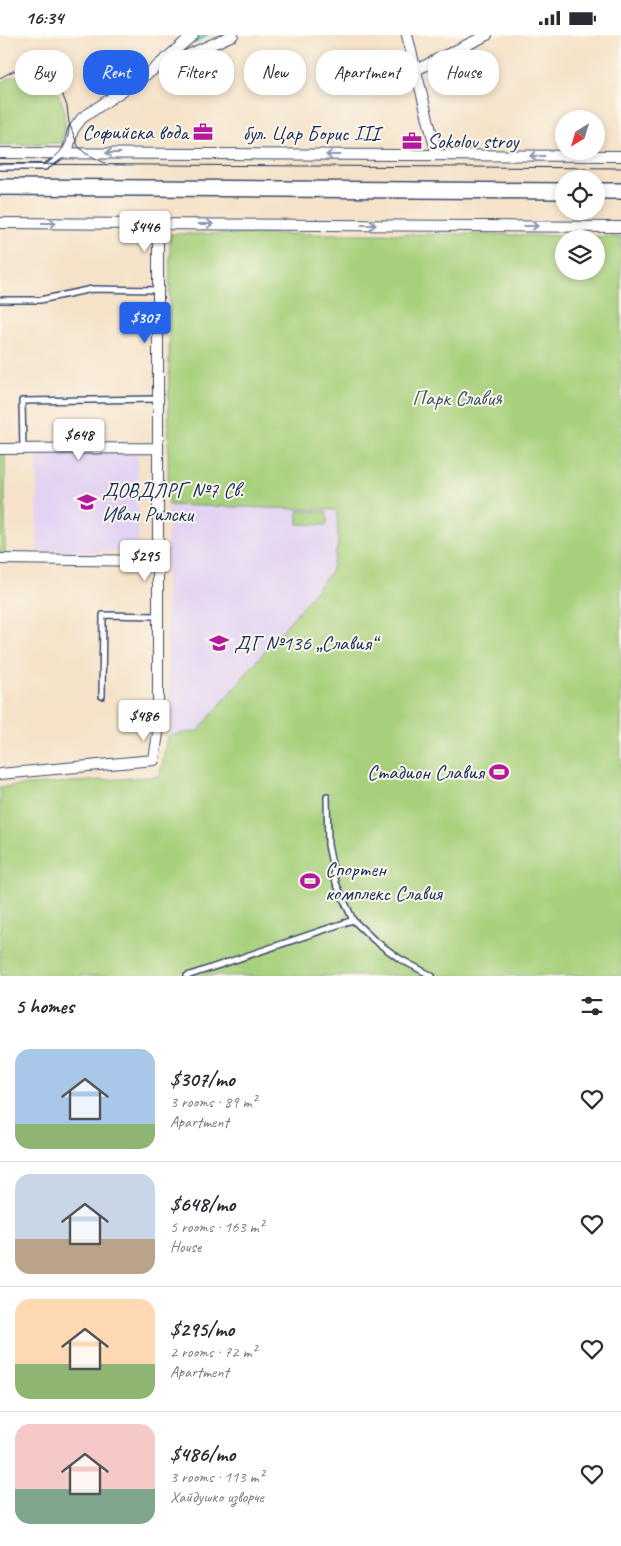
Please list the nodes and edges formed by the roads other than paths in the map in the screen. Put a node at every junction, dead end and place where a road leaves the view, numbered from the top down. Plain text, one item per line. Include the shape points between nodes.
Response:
1 (193, 35) edge
2 (233, 35) edge
3 (408, 35) edge
4 (487, 35) edge
5 (411, 50) edge
6 (418, 69) edge
7 (153, 70) junction
8 (418, 78) edge
9 (0, 153) edge
10 (67, 153) junction
11 (436, 155) junction
12 (621, 156) edge
13 (0, 167) edge
14 (0, 187) edge
15 (555, 191) edge
16 (605, 191) edge
17 (621, 191) edge
18 (0, 223) edge
19 (158, 224) junction
20 (621, 227) edge
21 (158, 290) junction
22 (0, 300) edge
23 (158, 399) junction
24 (158, 448) junction
25 (0, 449) edge
26 (23, 449) junction
27 (0, 559) edge
28 (158, 561) junction
29 (158, 616) junction
30 (102, 696) dead end
31 (0, 774) edge
32 (327, 797) dead end
33 (353, 920) junction
34 (187, 976) edge
35 (432, 976) edge

1 - 7 street
2 - 7 street
3 - 5 street
4 - 6 street
7 - 10 street via 82,118 73,129
8 - 11 street
9 - 10 street, бул. Цар Борис III
11 -> 10 street, бул. Цар Борис III
10 - 13 lane via 46,167
12 -> 11 street, бул. Цар Борис III
14 - 15 main road
16 - 17 main road
18 -> 19 street
19 -> 20 street
19 - 21 street
21 - 22 lane via 92,289 40,300
21 - 23 street
23 - 24 street
23 - 26 lane via 22,401
24 - 26 street
24 - 28 street
25 - 26 street
27 - 28 street
28 - 29 street
29 - 30 lane via 103,615
29 - 31 street via 158,733 154,760
32 - 33 lane via 328,845 336,883
33 - 34 lane
33 - 35 lane via 400,959

